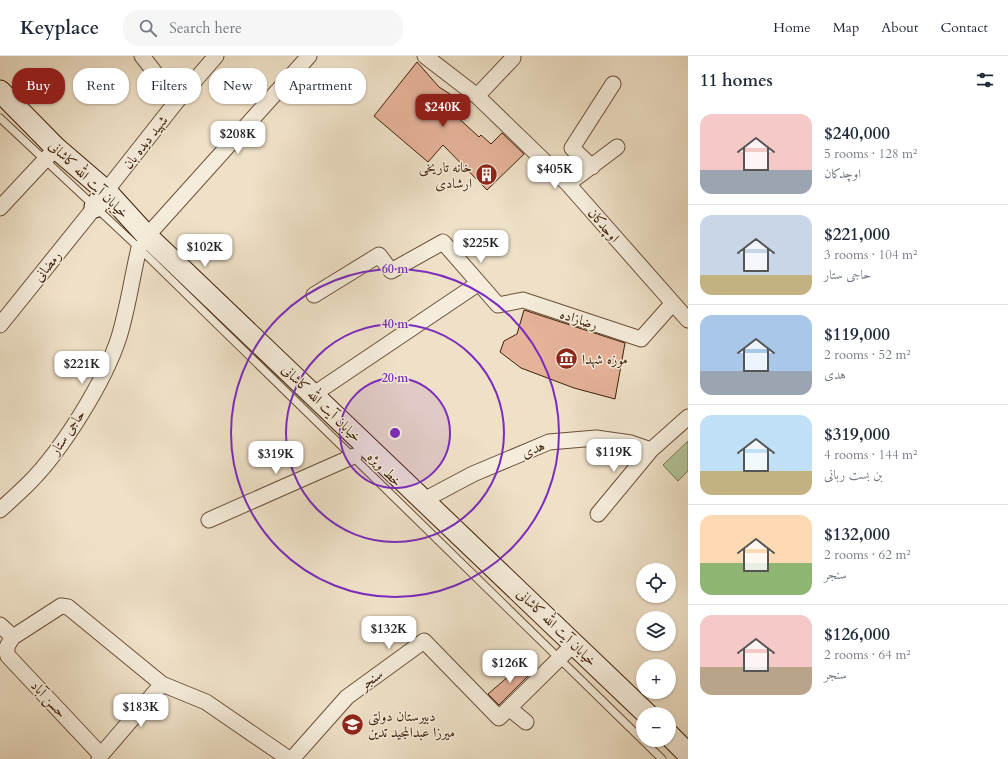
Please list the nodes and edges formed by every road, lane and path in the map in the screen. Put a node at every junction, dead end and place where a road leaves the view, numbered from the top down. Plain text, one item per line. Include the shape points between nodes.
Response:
1 (142, 56) edge
2 (216, 56) edge
3 (309, 56) edge
4 (425, 56) edge
5 (513, 58) dead end
6 (151, 68) edge
7 (201, 73) edge
8 (613, 84) dead end
9 (0, 90) edge
10 (477, 96) junction
11 (175, 104) edge
12 (0, 118) edge
13 (617, 147) dead end
14 (51, 154) junction
15 (592, 167) junction
16 (568, 184) junction
17 (101, 199) junction
18 (0, 208) edge
19 (143, 242) junction
20 (479, 283) junction
21 (314, 295) dead end
22 (673, 303) junction
23 (688, 320) edge
24 (0, 325) edge
25 (314, 394) junction
26 (688, 417) edge
27 (651, 450) junction
28 (354, 456) junction
29 (424, 500) junction
30 (0, 510) edge
31 (598, 514) dead end
32 (209, 520) dead end
33 (0, 625) edge
34 (12, 637) junction
35 (574, 644) junction
36 (560, 659) junction
37 (162, 684) junction
38 (640, 707) edge
39 (509, 708) junction
40 (526, 722) dead end
41 (676, 742) edge
42 (688, 754) edge
43 (100, 757) edge
44 (291, 759) edge
45 (662, 759) edge

1 - 6 street
2 - 7 street, شهید دیده بان
3 - 19 street, حاجی ستار
4 - 10 street, اوچدکان
5 - 10 street
8 - 15 street via 572,148
9 - 14 main road, خیابان آیت الله کاشانی
10 - 16 street, اوچدکان
11 - 17 street, شهید دیده بان
12 - 14 lane
13 - 15 street
14 - 17 main road, خیابان آیت الله کاشانی
14 - 18 street
15 - 16 street
16 - 22 street, اوچدکان
17 - 19 main road, خیابان آیت الله کاشانی
17 - 24 street, رمضانی
19 - 25 main road, خیابان آیت الله کاشانی
19 - 28 lane, خط ویژه
19 - 30 street, حاجی ستار via 119,336 108,365 56,451 30,482
20 - 21 street, رضازاده via 443,242 391,271 379,255
20 - 22 street, رضازاده via 498,305 523,300 642,339
20 - 25 street
22 - 23 street, اوچدکان
25 - 29 main road, خیابان آیت الله کاشانی
26 - 27 street
27 - 29 street, هدی via 631,443 596,438 549,442 473,474
27 - 31 street
28 - 32 street
28 - 36 lane, خط ویژه
29 - 35 main road, خیابان آیت الله کاشانی
33 - 34 street
34 - 37 street via 55,608 68,607
34 - 43 street, حسن آباد via 7,645 8,656
35 - 36 street, سنجر
35 - 38 main road, خیابان آیت الله کاشانی
36 - 39 street, سنجر
36 - 45 lane, خط ویژه
37 - 43 street
37 - 44 street via 206,702
39 - 40 street
39 - 44 street, سنجر via 499,718 424,641 347,697
41 - 42 main road

